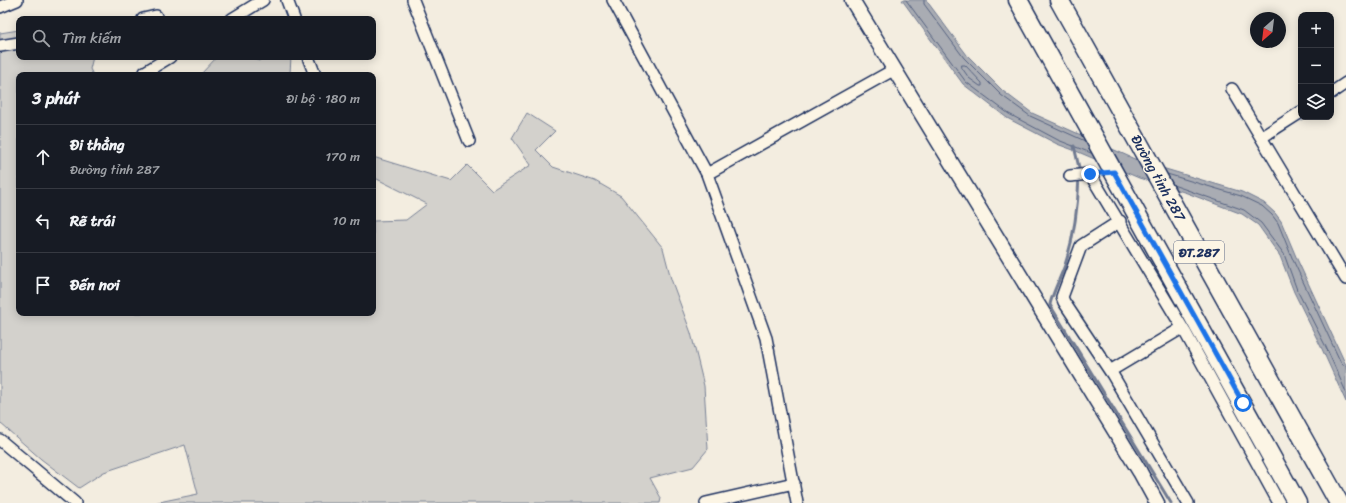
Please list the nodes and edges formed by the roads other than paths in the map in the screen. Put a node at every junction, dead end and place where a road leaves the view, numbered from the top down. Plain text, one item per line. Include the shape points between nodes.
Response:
1 (17, 0) edge
2 (263, 0) edge
3 (286, 0) edge
4 (413, 0) edge
5 (613, 0) edge
6 (852, 0) edge
7 (1018, 0) edge
8 (1059, 0) edge
9 (0, 7) edge
10 (237, 16) edge
11 (293, 16) edge
12 (16, 43) edge
13 (0, 46) edge
14 (165, 60) edge
15 (309, 60) edge
16 (895, 69) junction
17 (145, 72) dead end
18 (314, 72) edge
19 (1346, 83) edge
20 (1232, 88) dead end
21 (1334, 91) edge
22 (1298, 114) edge
23 (1262, 137) junction
24 (469, 141) dead end
25 (1114, 171) junction
26 (707, 174) junction
27 (1089, 174) junction
28 (1070, 176) dead end
29 (1120, 221) junction
30 (1346, 279) edge
31 (1182, 328) junction
32 (1110, 371) junction
33 (0, 440) edge
34 (794, 483) junction
35 (726, 501) edge
36 (76, 503) edge
37 (706, 503) edge
38 (797, 503) edge
39 (1157, 503) edge
40 (1188, 503) edge
41 (1279, 503) edge
42 (1297, 503) edge
43 (1339, 503) edge

1 - 9 street
2 - 10 street
3 - 11 street
4 - 24 street
5 - 26 street
6 - 16 street
7 - 25 main road, ĐT.287
8 - 43 main road, Đường tỉnh 287 / ĐT.287
12 - 13 street
14 - 17 street
15 - 18 street
16 - 26 street
16 - 39 street
19 - 21 street
20 - 23 street
22 - 23 street
23 - 30 street
25 - 27 street
25 - 42 main road, ĐT.287
26 - 34 street via 766,338
27 - 28 street
27 - 29 street
29 - 31 street
29 - 32 street via 1081,246 1062,297
31 - 32 street
31 - 41 street
32 - 40 street
33 - 36 street
34 - 35 street
34 - 38 street
35 - 37 street

